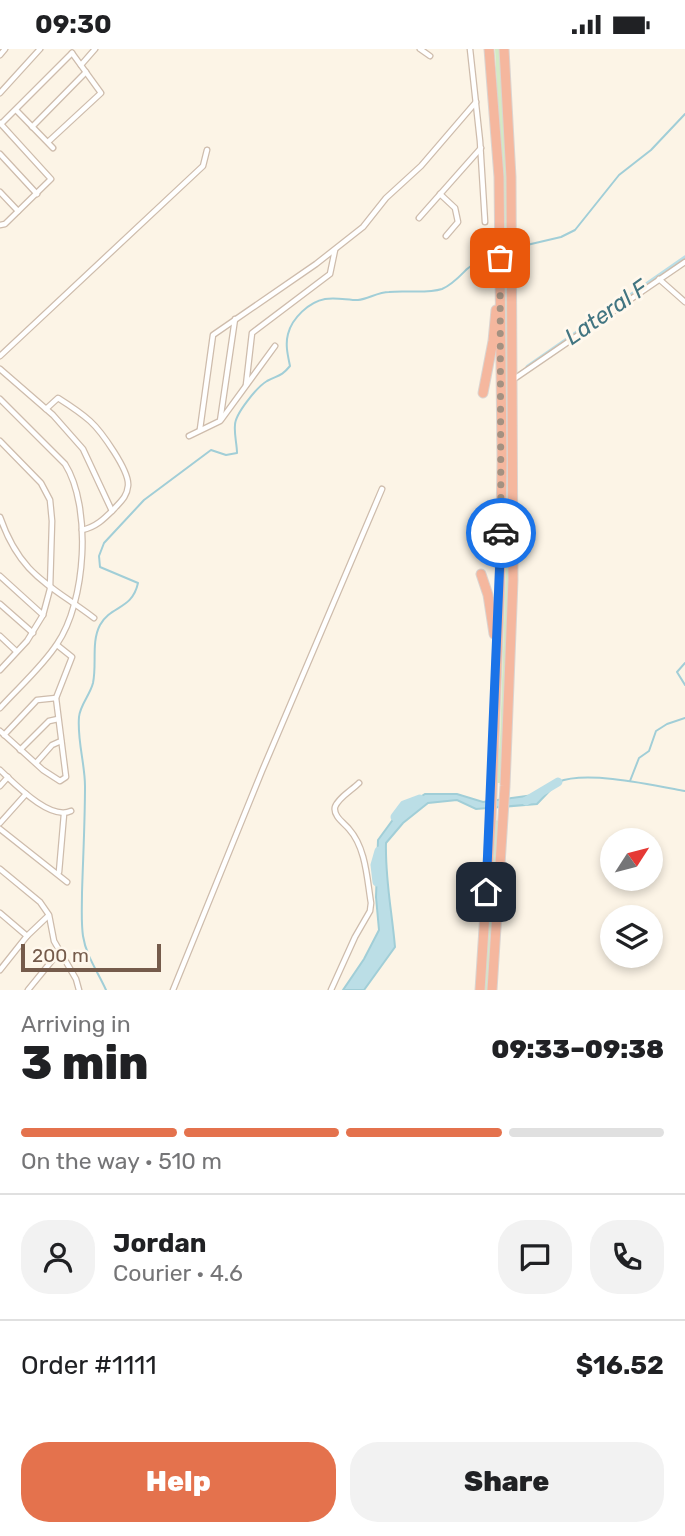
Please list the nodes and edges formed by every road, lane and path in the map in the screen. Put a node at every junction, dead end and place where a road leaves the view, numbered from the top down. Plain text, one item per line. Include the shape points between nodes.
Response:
1 (5, 49) edge
2 (40, 49) edge
3 (95, 49) edge
4 (420, 49) edge
5 (470, 49) edge
6 (489, 49) edge
7 (504, 49) edge
8 (73, 51) edge
9 (0, 55) edge
10 (430, 56) dead end
11 (81, 65) junction
12 (86, 72) junction
13 (0, 93) edge
14 (476, 102) junction
15 (16, 110) junction
16 (1, 124) edge
17 (32, 127) junction
18 (48, 142) junction
19 (53, 148) dead end
20 (481, 148) junction
21 (207, 151) dead end
22 (0, 155) edge
23 (0, 192) edge
24 (37, 194) junction
25 (440, 194) junction
26 (18, 211) junction
27 (419, 218) dead end
28 (485, 222) dead end
29 (1, 225) edge
30 (446, 236) dead end
31 (335, 250) junction
32 (500, 261) junction
33 (685, 262) edge
34 (659, 279) junction
35 (685, 302) edge
36 (235, 319) junction
37 (275, 346) dead end
38 (0, 356) edge
39 (0, 369) edge
40 (513, 380) junction
41 (246, 385) junction
42 (483, 393) dead end
43 (0, 399) edge
44 (46, 409) junction
45 (220, 421) junction
46 (200, 429) junction
47 (189, 436) dead end
48 (0, 441) edge
49 (382, 488) dead end
50 (112, 510) junction
51 (0, 517) edge
52 (2, 529) edge
53 (82, 530) junction
54 (481, 574) dead end
55 (0, 576) edge
56 (50, 589) junction
57 (0, 604) edge
58 (76, 604) junction
59 (43, 615) junction
60 (94, 618) dead end
61 (33, 633) junction
62 (0, 636) edge
63 (57, 645) junction
64 (16, 651) junction
65 (0, 670) edge
66 (56, 698) junction
67 (0, 708) edge
68 (495, 718) junction
69 (58, 719) junction
70 (2, 733) edge
71 (61, 741) junction
72 (20, 750) junction
73 (36, 764) junction
74 (0, 770) edge
75 (8, 777) junction
76 (359, 783) dead end
77 (0, 786) edge
78 (26, 794) junction
79 (71, 811) dead end
80 (64, 814) junction
81 (0, 823) edge
82 (0, 829) edge
83 (0, 869) edge
84 (58, 873) junction
85 (67, 881) dead end
86 (0, 913) edge
87 (49, 915) junction
88 (27, 936) junction
89 (59, 952) junction
90 (2, 962) edge
91 (0, 970) edge
92 (28, 990) edge
93 (79, 990) edge
94 (173, 990) edge
95 (331, 990) edge
96 (480, 990) edge
97 (492, 990) edge

1 - 9 street
2 - 13 street
3 - 11 street
4 - 10 street
5 - 14 street
6 - 32 highway
7 - 40 highway
8 - 11 street
8 - 15 street
11 - 12 street
12 - 17 street
12 - 18 street via 101,93
14 - 20 street
14 - 31 street via 363,227
15 - 16 street
15 - 17 street
16 - 24 street via 49,176 50,182
17 - 18 street
18 - 19 street
20 - 25 street
20 - 28 street
21 - 38 street via 203,166
22 - 24 street
23 - 26 street
24 - 26 street
25 - 27 street
25 - 30 street via 455,208 458,222
26 - 29 street
31 - 36 street
31 - 41 street via 330,274 252,333
32 - 42 highway
32 - 68 highway via 500,584
33 - 34 street
34 - 35 street
34 - 40 street
36 - 45 street
36 - 46 street via 213,335
37 - 41 street
39 - 44 street
40 - 97 highway via 513,580
41 - 45 street
43 - 53 street via 65,464 79,498
44 - 50 street via 83,449
44 - 50 street via 60,399 89,420 124,469 129,484 126,496
45 - 46 street
46 - 47 street
48 - 56 street via 41,483 50,501
49 - 94 street
50 - 53 street via 98,524
51 - 52 street
52 - 56 street
53 - 58 street
54 - 68 highway via 494,635
55 - 59 street
56 - 58 street
56 - 59 street
57 - 61 street
58 - 60 street
58 - 63 street
59 - 61 street
61 - 64 street
62 - 64 street
63 - 66 street via 72,657
63 - 67 street
64 - 65 street
66 - 69 street
66 - 70 street via 37,700
68 - 96 highway
69 - 71 street
69 - 72 street via 49,720
70 - 72 street
71 - 73 street
71 - 73 street via 63,780
72 - 73 street
74 - 75 street
75 - 77 street
75 - 78 street
76 - 95 street via 334,809 362,852 370,911
78 - 80 street
78 - 81 street
79 - 80 street
80 - 84 street
82 - 84 street
83 - 87 street
84 - 85 street
86 - 88 street
87 - 88 street
87 - 89 street
88 - 90 street
89 - 92 street
89 - 93 street
90 - 91 street

